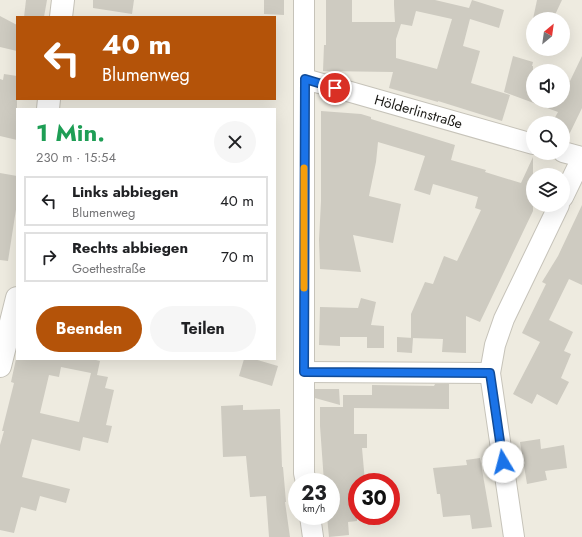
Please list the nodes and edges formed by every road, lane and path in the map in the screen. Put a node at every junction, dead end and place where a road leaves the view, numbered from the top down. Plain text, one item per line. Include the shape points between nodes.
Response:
1 (63, 0) edge
2 (304, 0) edge
3 (60, 16) edge
4 (305, 79) junction
5 (526, 142) edge
6 (570, 154) edge
7 (582, 158) edge
8 (570, 183) edge
9 (556, 212) edge
10 (16, 302) edge
11 (0, 366) edge
12 (304, 372) junction
13 (490, 373) junction
14 (304, 473) edge
15 (311, 525) edge
16 (313, 537) edge
17 (514, 537) edge

1 - 3 street
2 - 4 street
4 - 5 street, Hölderlinstraße
4 - 12 street
6 - 7 street
7 - 8 street
9 - 13 street via 504,319 495,345
10 - 11 street
12 - 13 street
12 - 14 street
13 - 17 street
15 - 16 street

